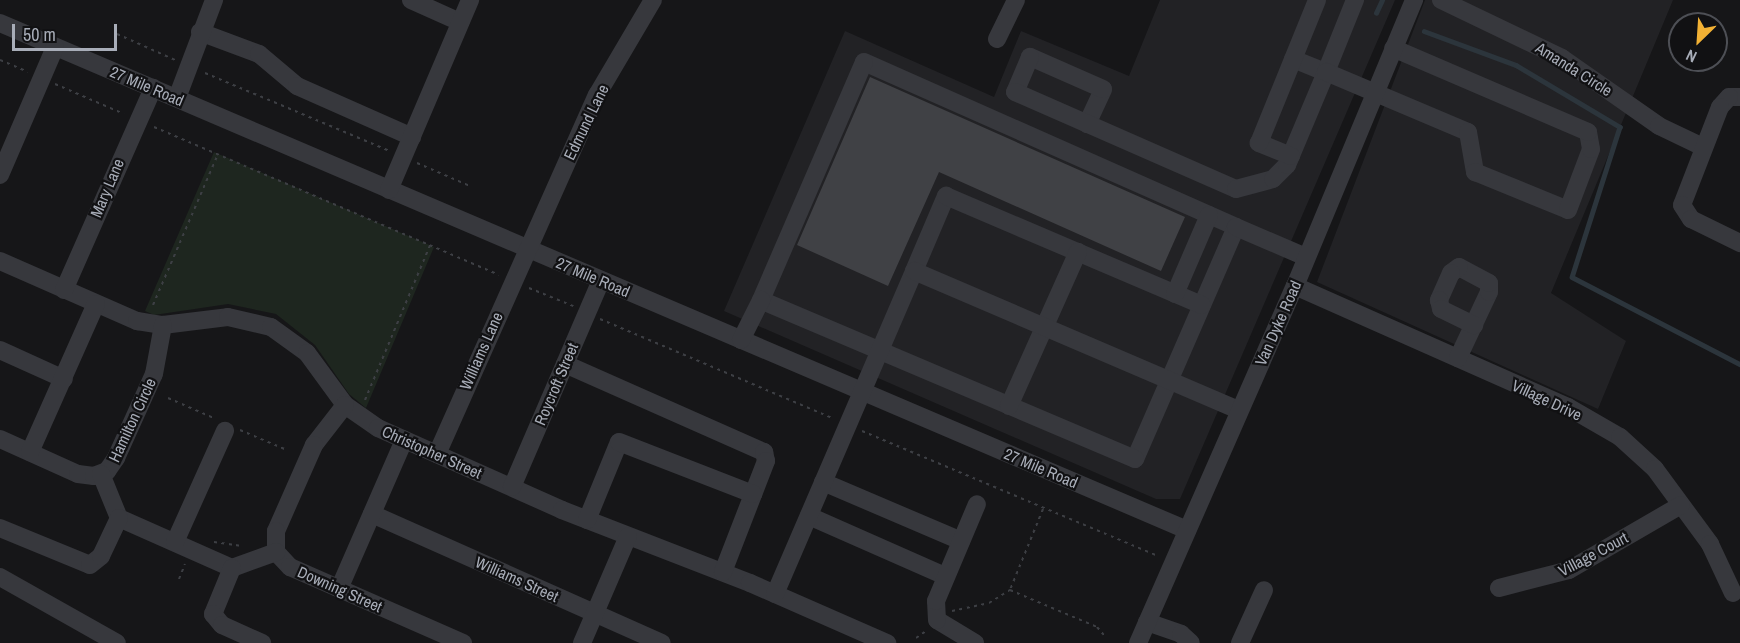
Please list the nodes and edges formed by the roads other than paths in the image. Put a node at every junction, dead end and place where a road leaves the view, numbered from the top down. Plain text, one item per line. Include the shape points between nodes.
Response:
1 (214, 0) edge
2 (411, 0) edge
3 (470, 0) edge
4 (653, 0) edge
5 (1016, 0) edge
6 (1317, 0) edge
7 (1355, 0) edge
8 (1413, 0) edge
9 (1441, 0) edge
10 (1465, 5) edge
11 (460, 22) junction
12 (0, 23) edge
13 (200, 32) junction
14 (997, 39) dead end
15 (55, 47) junction
16 (1393, 48) junction
17 (1293, 59) junction
18 (1326, 72) junction
19 (153, 88) junction
20 (1375, 92) junction
21 (1740, 97) edge
22 (177, 98) junction
23 (1087, 124) junction
24 (412, 137) junction
25 (1703, 147) junction
26 (1291, 156) junction
27 (0, 175) edge
28 (389, 190) junction
29 (1209, 215) junction
30 (1236, 227) junction
31 (1740, 243) edge
32 (527, 249) junction
33 (1077, 252) junction
34 (1306, 257) junction
35 (0, 261) edge
36 (914, 271) junction
37 (601, 280) junction
38 (1294, 286) junction
39 (64, 290) junction
40 (1175, 294) junction
41 (760, 300) junction
42 (96, 304) junction
43 (1202, 305) junction
44 (1474, 324) dead end
45 (164, 325) junction
46 (1044, 327) junction
47 (741, 340) junction
48 (0, 350) edge
49 (879, 351) junction
50 (1458, 358) junction
51 (565, 364) junction
52 (64, 379) junction
53 (1169, 381) junction
54 (861, 391) junction
55 (345, 405) junction
56 (1009, 406) junction
57 (1239, 410) junction
58 (225, 431) dead end
59 (0, 439) edge
60 (404, 440) junction
61 (30, 452) junction
62 (437, 454) junction
63 (101, 474) junction
64 (823, 482) junction
65 (512, 487) junction
66 (753, 494) junction
67 (977, 504) dead end
68 (1681, 505) junction
69 (372, 514) junction
70 (808, 516) junction
71 (119, 518) junction
72 (587, 520) junction
73 (0, 528) edge
74 (1187, 530) junction
75 (628, 536) junction
76 (961, 541) junction
77 (175, 543) junction
78 (276, 552) junction
79 (232, 568) junction
80 (723, 572) junction
81 (945, 576) junction
82 (0, 577) edge
83 (1499, 588) dead end
84 (339, 589) junction
85 (1264, 590) dead end
86 (1733, 593) dead end
87 (776, 594) junction
88 (595, 613) junction
89 (1147, 622) junction
90 (117, 643) edge
91 (262, 643) edge
92 (463, 643) edge
93 (582, 643) edge
94 (663, 643) edge
95 (887, 643) edge
96 (975, 643) edge
97 (1138, 643) edge
98 (1191, 643) edge
99 (1240, 643) edge

1 - 13 street
2 - 11 street
3 - 11 street
4 - 32 street, Edmund Lane via 597,95
5 - 14 street
6 - 17 street
7 - 18 street
8 - 16 street, Van Dyke Road
9 - 10 street, Amanda Circle
10 - 25 street, Amanda Circle via 1562,58 1659,126
11 - 24 street
12 - 15 street, 27 Mile Road
13 - 22 street
13 - 24 street via 259,54 297,86
15 - 19 street, 27 Mile Road
15 - 27 street
16 - 20 street, Van Dyke Road
16 - 20 street via 1588,132 1591,149 1568,210 1474,172 1468,132
17 - 18 street
17 - 26 street via 1258,143
18 - 20 street
18 - 26 street
19 - 22 street, 27 Mile Road
19 - 39 street, Mary Lane
20 - 34 street, Van Dyke Road
21 - 25 street via 1729,97 1720,106
22 - 28 street, 27 Mile Road
23 - 23 street via 1015,92 1030,57 1103,88
23 - 26 street via 1236,189 1273,179
24 - 28 street
25 - 31 street via 1682,205 1691,219
28 - 32 street, 27 Mile Road
29 - 30 street
29 - 40 street
29 - 41 street via 864,62
30 - 34 street
30 - 43 street
32 - 37 street, 27 Mile Road
32 - 62 street, Williams Lane
33 - 36 street via 946,196
33 - 40 street
33 - 46 street
34 - 38 street, Van Dyke Road
35 - 39 street, Christopher Street
36 - 46 street
36 - 49 street
37 - 47 street, 27 Mile Road
37 - 51 street, Roycroft Street
38 - 50 street, Village Drive
38 - 57 street, Van Dyke Road
39 - 42 street, Christopher Street
40 - 43 street
41 - 47 street
41 - 49 street
42 - 45 street, Christopher Street via 137,321
42 - 52 street
43 - 53 street
44 - 50 street
45 - 55 street, Christopher Street via 228,317 271,327 307,353
45 - 63 street, Hamilton Circle via 154,374 117,458
46 - 53 street
46 - 56 street
47 - 54 street, 27 Mile Road
48 - 52 street
49 - 54 street
49 - 56 street
50 - 68 street, Village Drive via 1568,407 1620,437 1655,469
51 - 65 street, Roycroft Street
51 - 66 street via 764,452 766,461
52 - 61 street
53 - 56 street via 1135,459
53 - 57 street
54 - 64 street
54 - 74 street, 27 Mile Road
55 - 60 street, Christopher Street via 366,422
55 - 78 street via 314,445 276,531
57 - 74 street, Van Dyke Road
58 - 77 street
59 - 61 street, Hamilton Circle
60 - 62 street, Christopher Street
60 - 69 street
61 - 63 street, Hamilton Circle via 78,474
62 - 65 street, Christopher Street
63 - 71 street
64 - 70 street
64 - 76 street
65 - 72 street, Christopher Street
66 - 72 street via 619,442
66 - 80 street
67 - 76 street
68 - 83 street, Village Court via 1569,570
68 - 86 street, Village Drive via 1710,544
69 - 84 street
69 - 88 street, Williams Street
70 - 81 street
70 - 87 street
71 - 73 street via 101,556 90,565
71 - 77 street
72 - 75 street, Christopher Street
74 - 89 street, Van Dyke Road
75 - 80 street, Christopher Street
75 - 88 street
76 - 81 street
77 - 79 street
78 - 79 street
78 - 84 street, Downing Street via 290,567
79 - 91 street via 213,614 222,626
80 - 87 street, Christopher Street
81 - 96 street via 936,601 938,621
82 - 90 street
84 - 92 street, Downing Street
85 - 99 street
87 - 95 street, Christopher Street
88 - 93 street
88 - 94 street, Williams Street
89 - 97 street, Van Dyke Road
89 - 98 street via 1181,634

